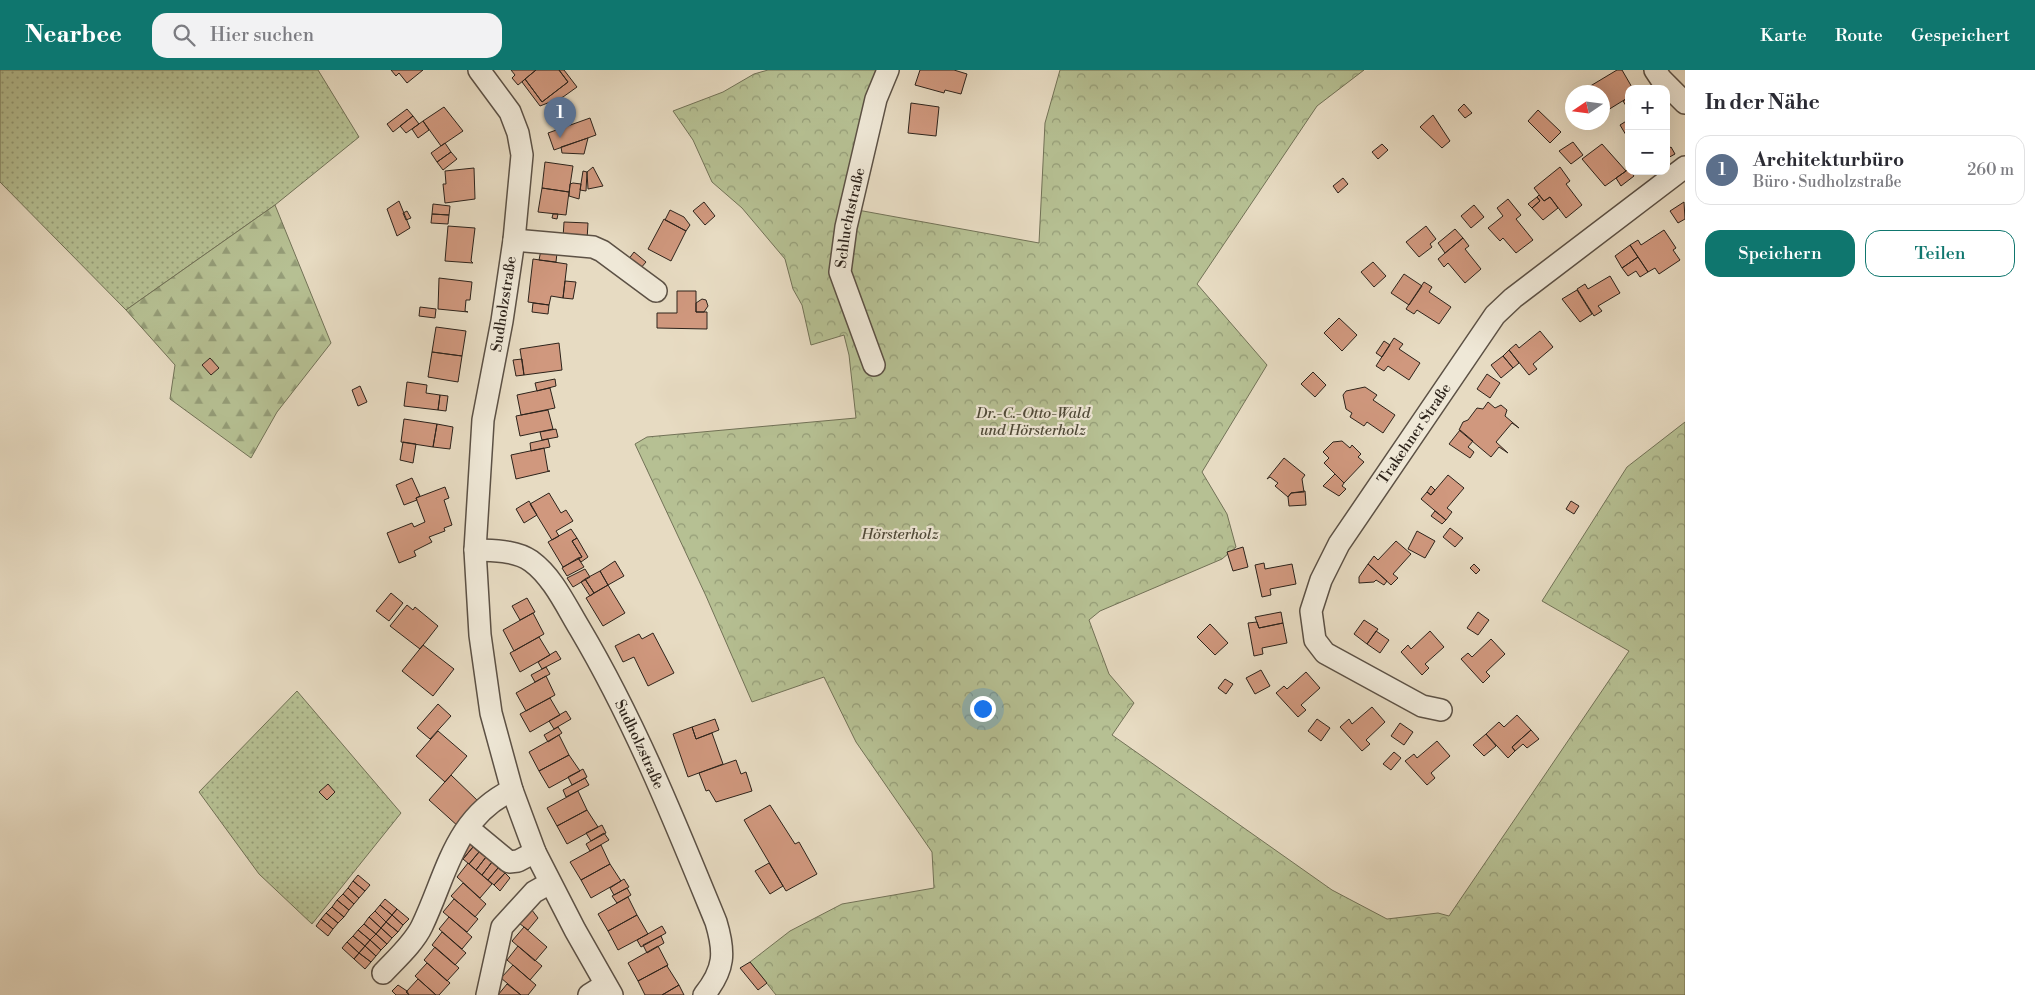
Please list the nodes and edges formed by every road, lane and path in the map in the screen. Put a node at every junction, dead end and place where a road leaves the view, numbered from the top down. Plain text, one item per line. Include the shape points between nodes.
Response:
1 (479, 70) edge
2 (888, 70) edge
3 (1655, 70) edge
4 (1685, 103) edge
5 (1685, 167) edge
6 (514, 240) junction
7 (656, 291) dead end
8 (874, 365) dead end
9 (475, 550) junction
10 (1441, 710) dead end
11 (512, 790) junction
12 (468, 828) junction
13 (535, 852) junction
14 (550, 883) junction
15 (384, 973) dead end
16 (602, 992) edge
17 (486, 995) edge
18 (704, 995) edge

1 - 6 street, Sudholzstraße via 510,112 521,144 522,170
2 - 8 street, Schluchtstraße via 876,99 846,227 840,272
3 - 4 street
5 - 10 street, Trakehner Straße via 1495,315 1347,528 1321,580 1310,611 1312,630 1319,647 1422,706
6 - 7 street via 593,247
6 - 9 street, Sudholzstraße via 483,420
9 - 11 street, Sudholzstraße via 480,635 490,713
9 - 18 street, Sudholzstraße via 515,554 530,561 548,577 611,685 653,770 716,922 722,945 722,963 712,986
11 - 12 street via 492,800
11 - 13 street, Sudholzstraße
12 - 13 street via 509,862
12 - 15 street via 457,842 421,928
13 - 14 street, Sudholzstraße
14 - 16 street, Sudholzstraße
14 - 17 street via 534,892 502,927

